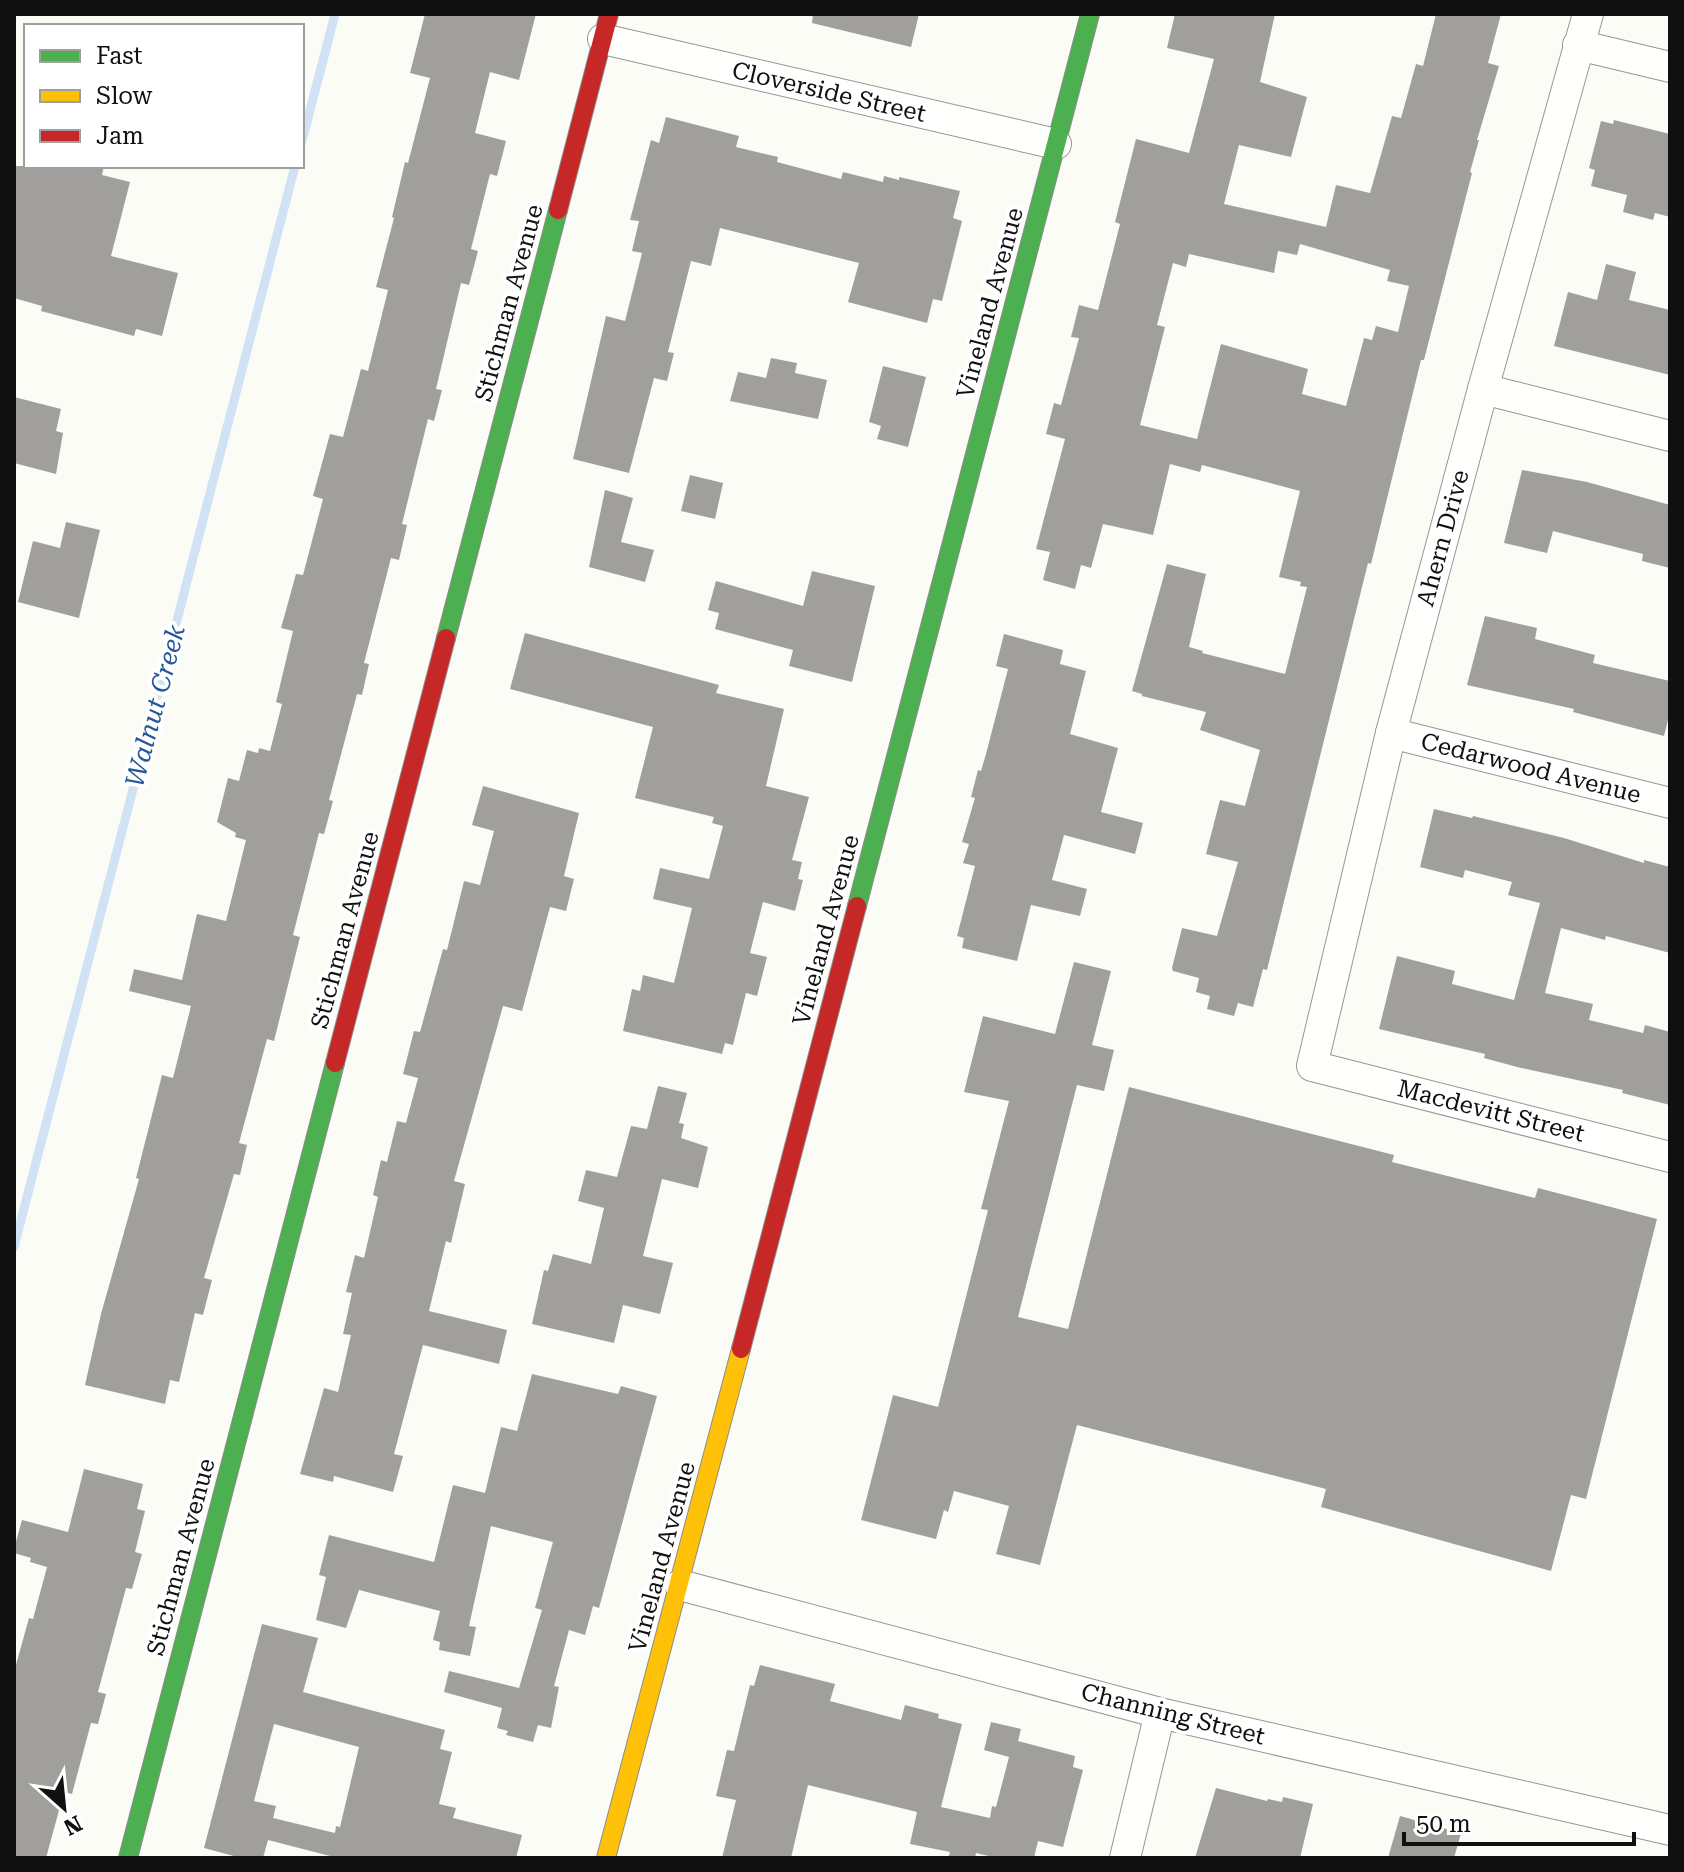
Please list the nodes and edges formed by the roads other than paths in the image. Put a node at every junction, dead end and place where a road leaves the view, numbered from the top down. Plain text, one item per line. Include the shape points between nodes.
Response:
1 (1090, 14) edge
2 (1588, 14) edge
3 (606, 27) edge
4 (1578, 45) junction
5 (1670, 67) edge
6 (1056, 144) junction
7 (1483, 389) junction
8 (1670, 436) edge
9 (1391, 733) junction
10 (1670, 803) edge
11 (1312, 1066) joint
12 (1670, 1157) edge
13 (680, 1585) junction
14 (1160, 1713) junction
15 (1670, 1830) edge
16 (128, 1858) edge
17 (606, 1858) edge
18 (1125, 1858) edge

1 - 6 street, Vineland Avenue
2 - 4 street, Ahern Drive
3 - 6 street, Cloverside Street
3 - 16 street, Stichman Avenue
4 - 5 street
4 - 7 street, Ahern Drive
6 - 13 street, Vineland Avenue
7 - 8 street
7 - 9 street, Ahern Drive
9 - 10 street, Cedarwood Avenue
9 - 11 street, Ahern Drive
11 - 12 street, Macdevitt Street
13 - 14 street, Channing Street
13 - 17 street, Vineland Avenue
14 - 15 street, Channing Street
14 - 18 street

